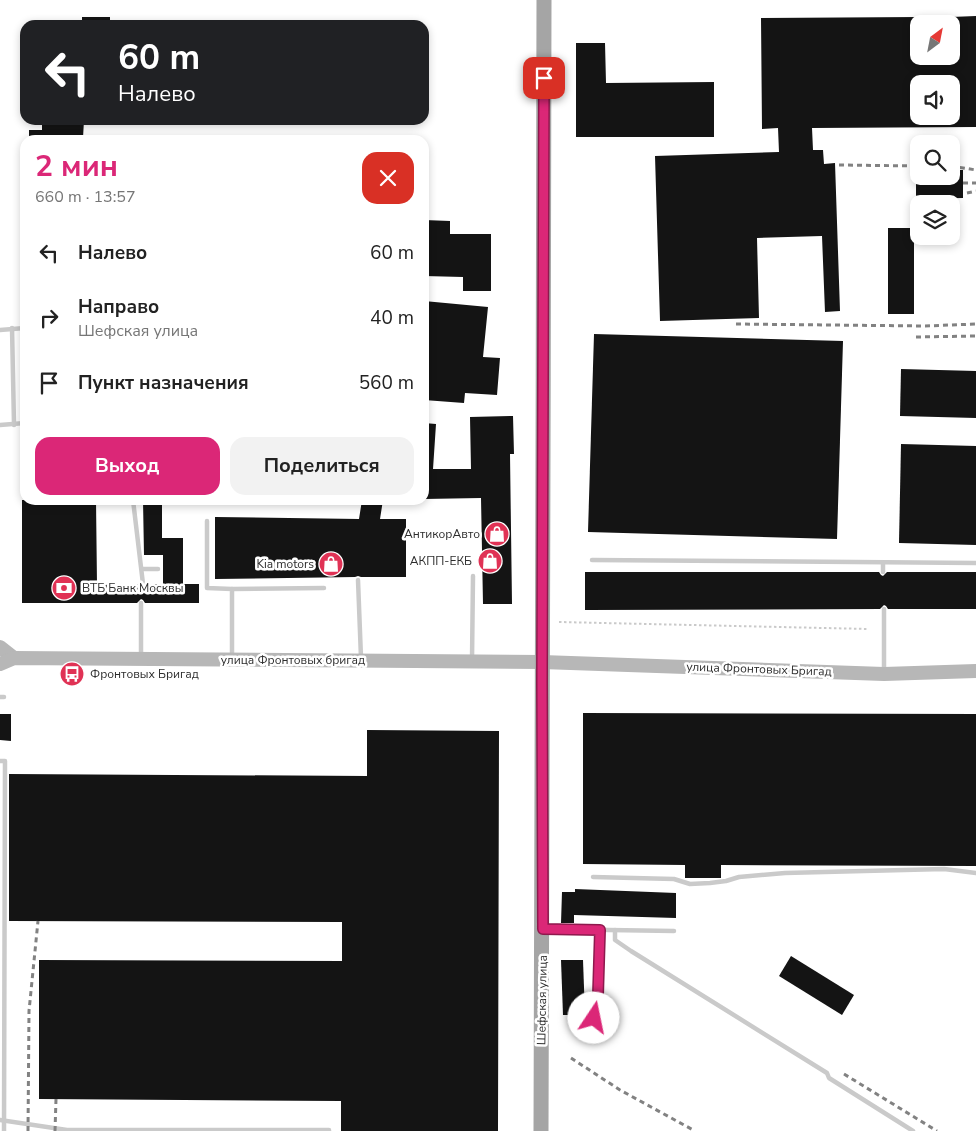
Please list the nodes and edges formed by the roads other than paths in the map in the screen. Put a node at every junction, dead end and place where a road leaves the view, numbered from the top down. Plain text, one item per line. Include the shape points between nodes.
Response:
1 (544, 0) edge
2 (12, 328) junction
3 (20, 328) edge
4 (0, 330) edge
5 (20, 424) edge
6 (0, 425) edge
7 (14, 425) junction
8 (134, 505) edge
9 (207, 521) dead end
10 (592, 560) dead end
11 (883, 563) junction
12 (976, 563) edge
13 (142, 569) junction
14 (158, 569) dead end
15 (883, 572) dead end
16 (472, 576) dead end
17 (358, 580) dead end
18 (143, 584) dead end
19 (324, 588) dead end
20 (232, 589) junction
21 (142, 603) dead end
22 (884, 609) dead end
23 (0, 647) edge
24 (14, 658) junction
25 (142, 659) junction
26 (232, 660) junction
27 (361, 660) junction
28 (472, 661) junction
29 (542, 662) junction
30 (0, 664) edge
31 (976, 672) edge
32 (884, 674) junction
33 (0, 761) edge
34 (976, 873) edge
35 (593, 877) dead end
36 (543, 929) junction
37 (600, 930) junction
38 (615, 930) junction
39 (674, 931) dead end
40 (594, 1018) dead end
41 (2, 1120) edge
42 (4, 1131) edge
43 (329, 1131) edge
44 (541, 1131) edge
45 (913, 1131) edge

1 - 29 main road, Шефская улица
2 - 3 lane
2 - 4 lane
2 - 7 lane
5 - 7 lane
6 - 7 lane
8 - 13 lane
9 - 20 lane via 207,588
10 - 11 lane
11 - 12 lane
11 - 15 lane
13 - 14 lane
13 - 18 lane
16 - 28 lane
17 - 27 lane
19 - 20 lane
20 - 26 lane
21 - 25 lane
22 - 32 lane
23 - 24 main road
24 - 25 main road, улица Фронтовых бригад
24 - 30 main road, улица Фронтовых бригад
25 - 26 main road, улица Фронтовых бригад
26 - 27 main road, улица Фронтовых бригад
27 - 28 main road, улица Фронтовых бригад
28 - 29 main road, улица Фронтовых бригад
29 - 32 main road, улица Фронтовых Бригад
29 - 36 main road, Шефская улица
31 - 32 main road, улица Фронтовых Бригад
33 - 41 lane via 5,761
34 - 35 lane via 944,869 785,873 739,877 710,884 690,884 674,879
36 - 37 lane
36 - 44 main road, Шефская улица
37 - 38 lane
37 - 40 lane
38 - 39 lane
38 - 45 lane via 616,940 632,952 827,1073 829,1078
41 - 42 lane
41 - 43 lane via 67,1130

